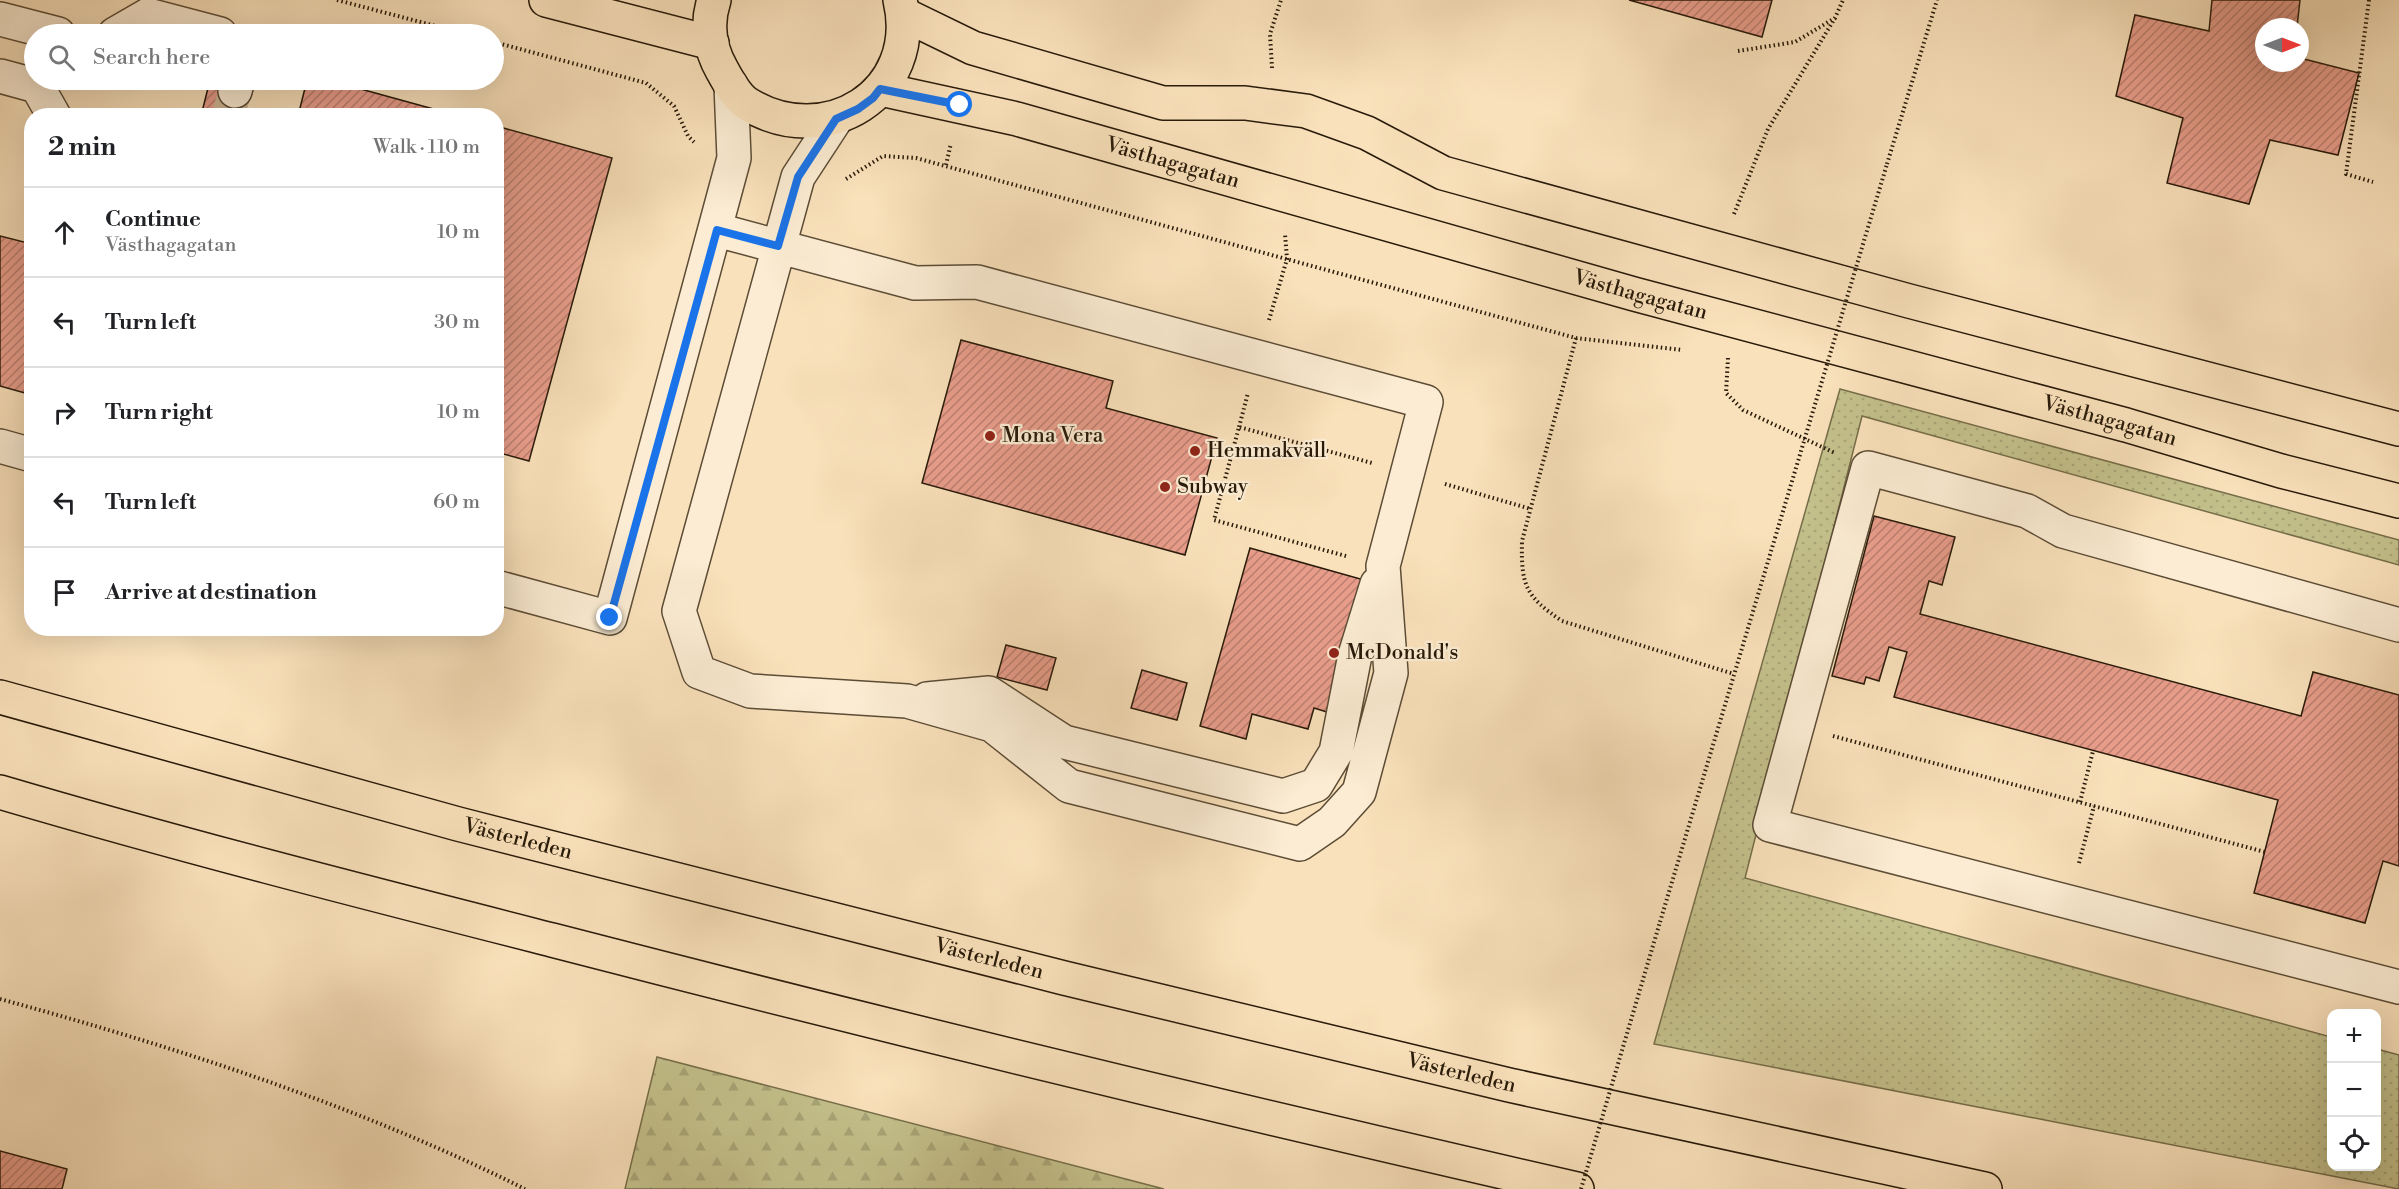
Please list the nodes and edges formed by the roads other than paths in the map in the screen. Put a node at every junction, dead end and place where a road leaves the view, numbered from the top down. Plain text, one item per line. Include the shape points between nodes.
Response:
1 (3, 0) edge
2 (546, 0) edge
3 (714, 0) edge
4 (902, 7) edge
5 (0, 12) edge
6 (0, 19) edge
7 (132, 24) edge
8 (182, 24) edge
9 (24, 25) edge
10 (712, 43) junction
11 (0, 76) edge
12 (24, 82) edge
13 (731, 86) junction
14 (880, 89) junction
15 (39, 90) edge
16 (49, 108) edge
17 (836, 119) junction
18 (717, 230) junction
19 (778, 246) junction
20 (2399, 429) edge
21 (0, 446) edge
22 (24, 453) edge
23 (2399, 501) edge
24 (1383, 566) junction
25 (504, 589) edge
26 (2399, 624) edge
27 (0, 697) edge
28 (908, 701) junction
29 (0, 792) edge
30 (2399, 987) edge
31 (1579, 1189) edge
32 (1985, 1189) edge

1 - 5 lane
2 - 10 main road
3 - 10 main road via 709,18
4 - 14 main road via 903,42
4 - 20 main road via 973,48 1163,103 1245,103 1306,111 1367,132 1443,173 1909,301
6 - 9 lane
7 - 8 lane via 148,15
10 - 13 main road
11 - 12 lane
13 - 17 main road via 745,103 781,119 806,123
13 - 18 lane via 734,158
14 - 17 main road via 858,109
14 - 23 main road, Västhagagatan via 1017,119 1634,294
15 - 16 lane
17 - 19 lane via 798,177
18 - 19 lane
18 - 25 lane via 610,618
19 - 24 lane via 915,283 977,282 1426,402
19 - 28 lane via 680,611 699,672 750,691
21 - 22 lane
24 - 28 lane via 1355,655 1336,752 1317,785 1283,796 1064,742 989,693
24 - 28 lane via 1391,673 1359,792 1332,822 1300,844 1068,786 992,725
26 - 30 lane via 2063,531 2027,511 1868,468 1770,825
27 - 32 main road, Västerleden via 458,824 1064,978 1509,1085
29 - 31 main road via 714,982 1306,1128

